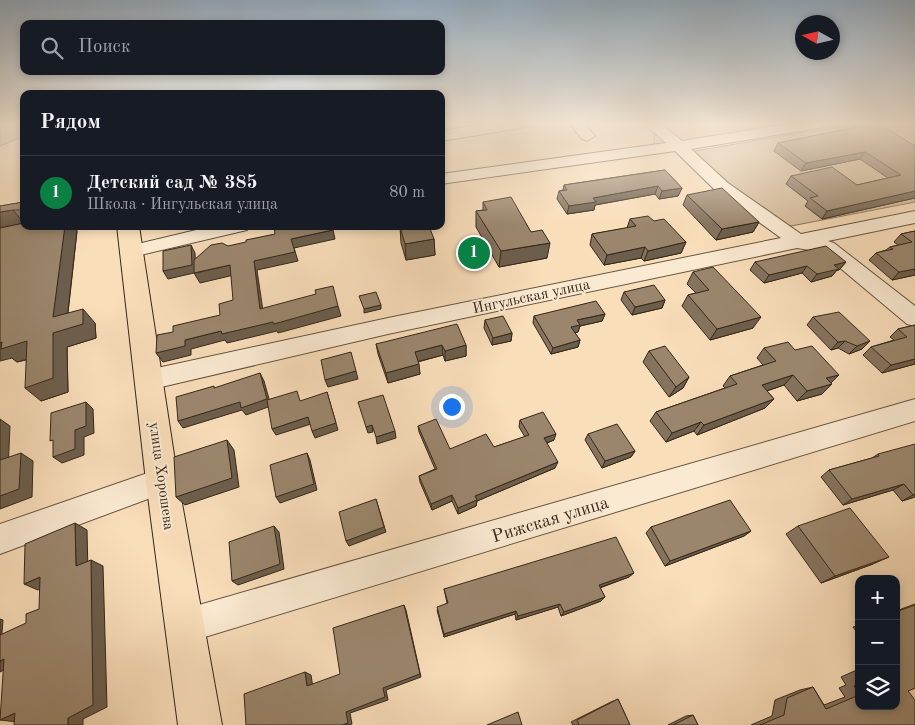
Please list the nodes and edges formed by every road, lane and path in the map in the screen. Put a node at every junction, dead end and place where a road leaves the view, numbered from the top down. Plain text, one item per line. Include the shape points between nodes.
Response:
1 (598, 157) edge
2 (690, 157) edge
3 (445, 177) edge
4 (915, 216) edge
5 (206, 230) edge
6 (130, 239) edge
7 (799, 242) junction
8 (915, 318) edge
9 (148, 376) junction
10 (915, 410) edge
11 (162, 481) junction
12 (0, 539) edge
13 (185, 626) junction
14 (200, 725) edge

1 - 3 street
2 - 7 street via 722,187
4 - 7 street, Ингульская улица
5 - 6 street
6 - 9 main road, улица Хорошева
7 - 8 street via 827,247
7 - 9 street, Ингульская улица via 388,326 157,378
9 - 11 main road, улица Хорошева
10 - 13 street, Рижская улица
11 - 12 street
11 - 13 main road, улица Хорошева
13 - 14 main road, улица Хорошева

